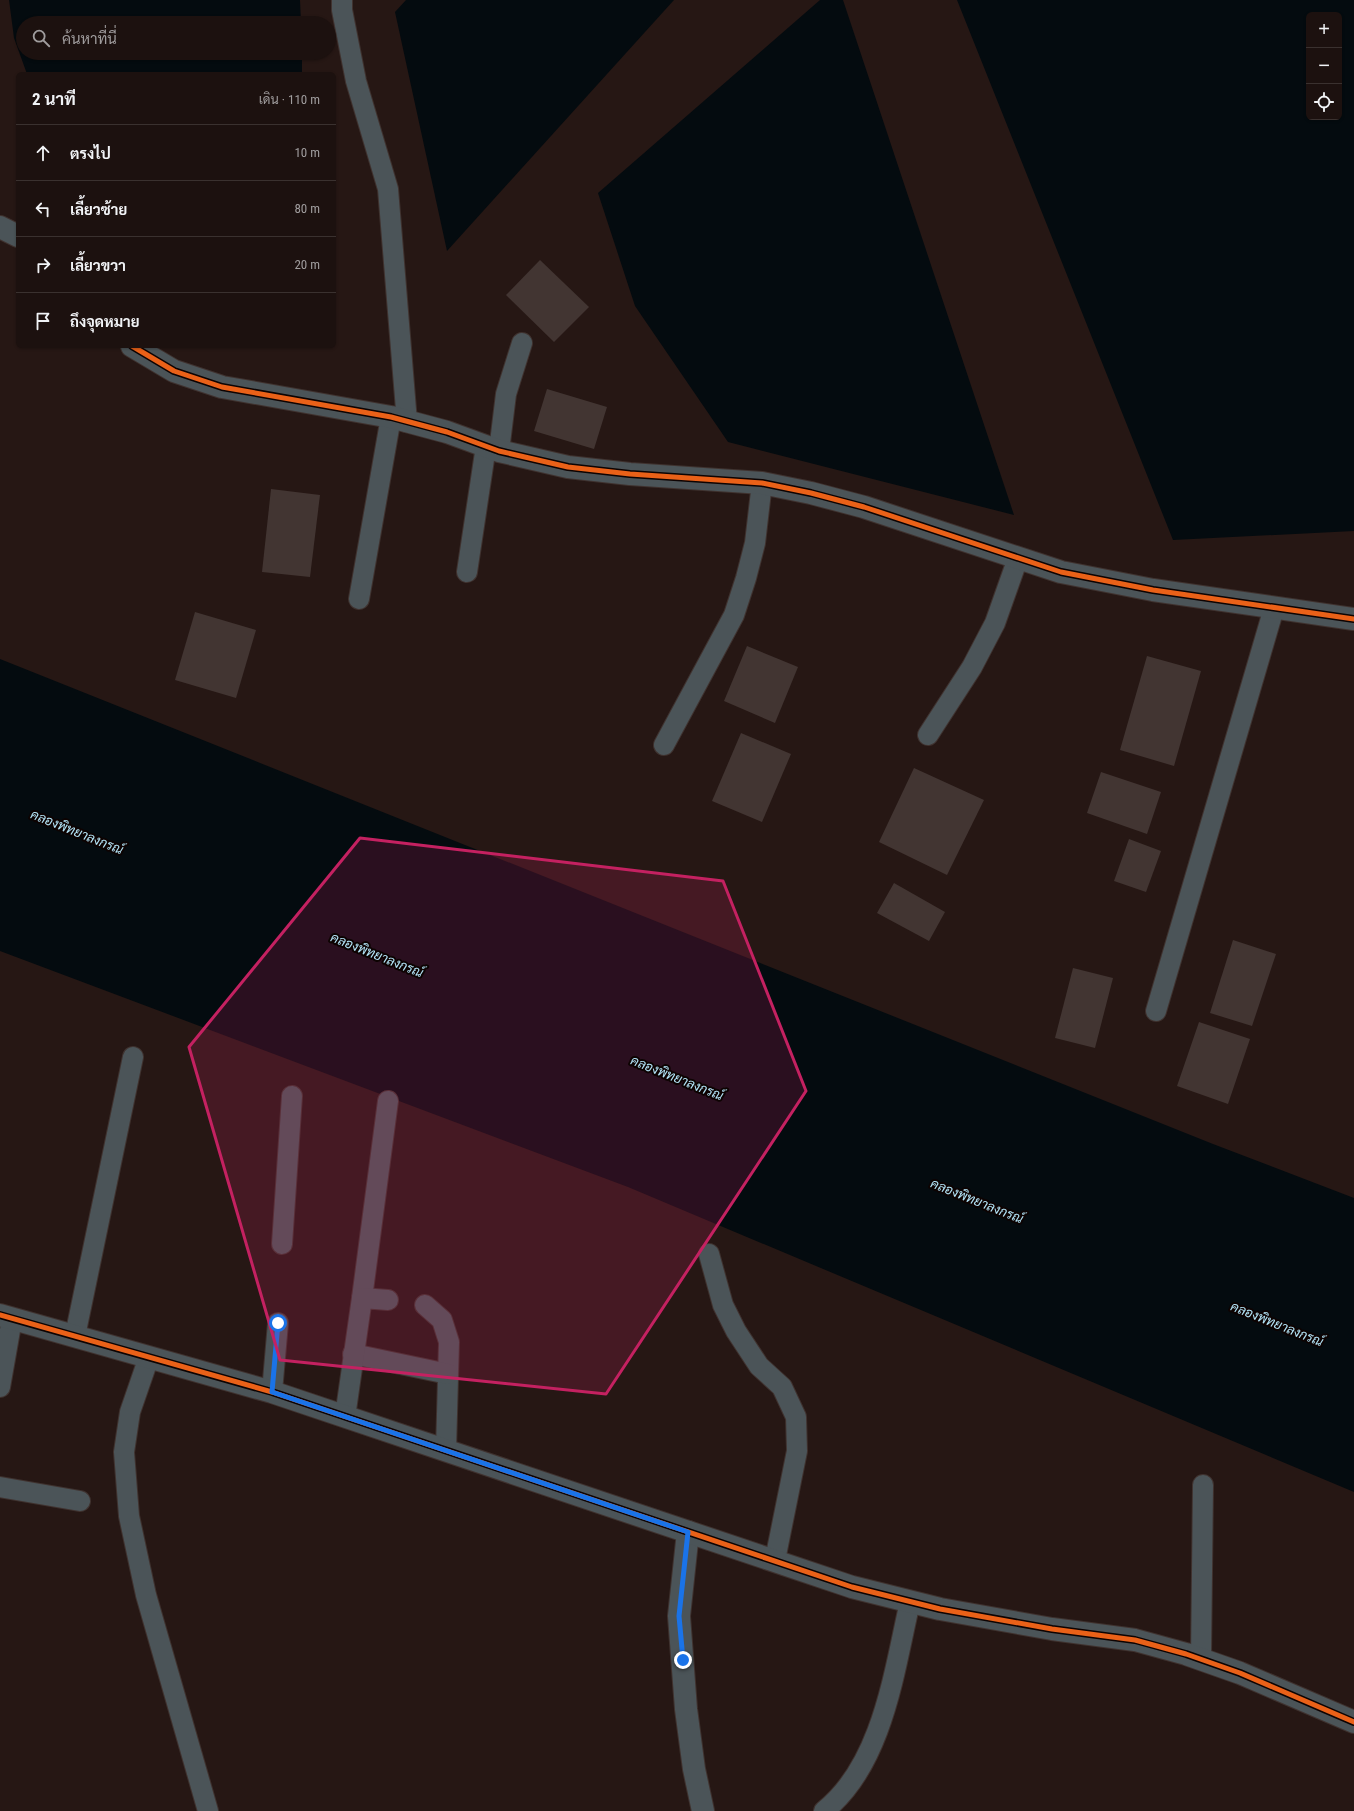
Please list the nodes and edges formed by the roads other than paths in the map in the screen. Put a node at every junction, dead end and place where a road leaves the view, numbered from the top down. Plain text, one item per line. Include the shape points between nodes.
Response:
1 (342, 0) edge
2 (0, 227) edge
3 (16, 235) edge
4 (522, 343) dead end
5 (135, 348) edge
6 (399, 419) junction
7 (492, 449) junction
8 (762, 483) junction
9 (1018, 558) junction
10 (467, 572) dead end
11 (359, 599) dead end
12 (1274, 608) junction
13 (1354, 619) edge
14 (928, 735) dead end
15 (664, 745) dead end
16 (1156, 1012) dead end
17 (133, 1057) dead end
18 (292, 1096) dead end
19 (388, 1101) dead end
20 (282, 1244) dead end
21 (709, 1254) dead end
22 (362, 1298) junction
23 (388, 1300) dead end
24 (426, 1305) dead end
25 (6, 1317) edge
26 (278, 1323) dead end
27 (75, 1336) junction
28 (353, 1354) junction
29 (149, 1357) junction
30 (448, 1374) junction
31 (0, 1387) edge
32 (272, 1392) junction
33 (344, 1417) junction
34 (446, 1450) junction
35 (1203, 1486) dead end
36 (0, 1487) edge
37 (80, 1501) dead end
38 (688, 1532) junction
39 (775, 1560) junction
40 (910, 1602) junction
41 (1201, 1659) junction
42 (1354, 1722) edge
43 (208, 1811) edge
44 (703, 1811) edge
45 (824, 1811) edge

1 - 6 lane via 356,81 388,189
2 - 3 street
4 - 7 lane
5 - 6 street via 174,371 222,388
6 - 7 street via 447,432
6 - 11 lane
7 - 8 street via 568,467 622,474
7 - 10 lane
8 - 9 street via 864,507
8 - 15 lane via 754,543 734,614
9 - 12 street via 1061,572 1153,590
9 - 14 lane via 995,623 972,667
12 - 13 street
12 - 16 lane
17 - 27 lane
18 - 20 lane
19 - 22 lane
21 - 39 lane via 723,1305 736,1331 759,1366 782,1387 796,1417 797,1451
22 - 23 lane
22 - 28 lane
24 - 30 lane via 442,1320 449,1342
25 - 27 street
25 - 31 lane
26 - 32 lane
27 - 29 street
28 - 30 lane
28 - 33 lane
29 - 32 street
29 - 43 lane via 130,1412 124,1452 129,1516 146,1595
30 - 34 lane
32 - 33 street
33 - 34 street
34 - 38 street
35 - 41 lane
36 - 37 lane
38 - 39 street
38 - 44 street via 679,1616 686,1709
39 - 40 street via 852,1587
40 - 41 street via 1052,1629 1135,1640
40 - 45 lane via 882,1721 863,1765 838,1800
41 - 42 street

